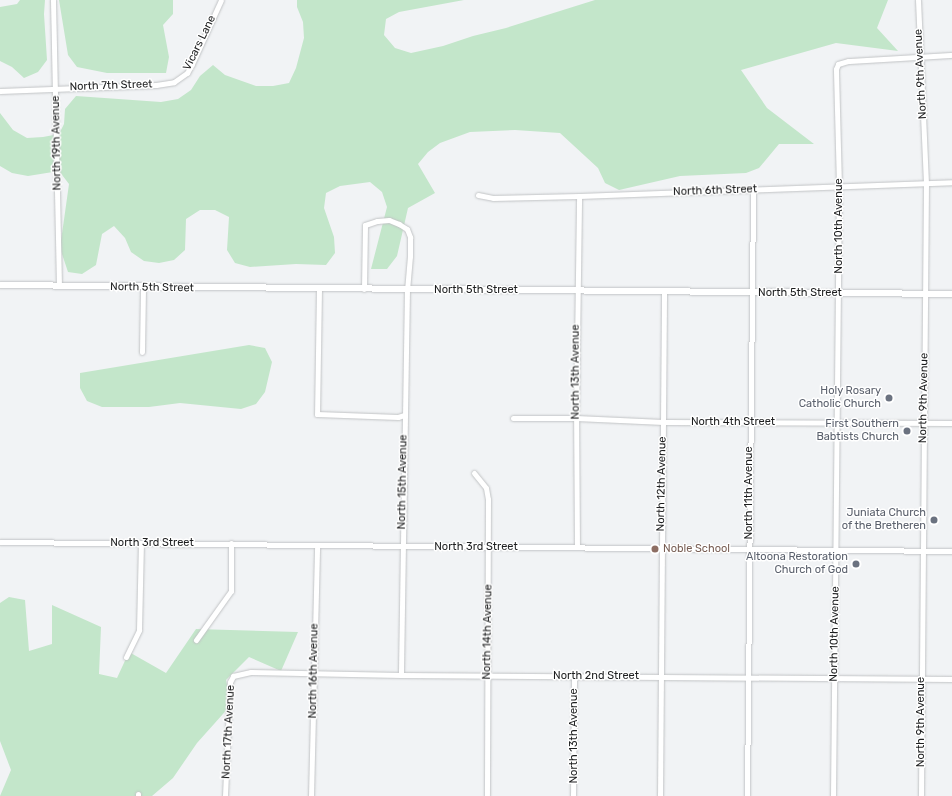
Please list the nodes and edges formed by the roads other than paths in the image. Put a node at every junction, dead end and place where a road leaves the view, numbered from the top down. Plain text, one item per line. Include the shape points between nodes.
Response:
1 (52, 0) edge
2 (221, 0) edge
3 (918, 0) edge
4 (952, 55) edge
5 (921, 57) junction
6 (174, 82) joint
7 (56, 88) junction
8 (0, 91) edge
9 (952, 182) edge
10 (926, 183) junction
11 (839, 186) junction
12 (753, 190) junction
13 (478, 195) dead end
14 (579, 196) junction
15 (0, 285) edge
16 (59, 286) junction
17 (143, 288) junction
18 (319, 289) junction
19 (364, 289) junction
20 (407, 290) junction
21 (577, 291) junction
22 (664, 293) junction
23 (752, 293) junction
24 (838, 293) junction
25 (926, 294) junction
26 (952, 294) edge
27 (142, 352) dead end
28 (404, 415) junction
29 (513, 418) dead end
30 (576, 418) junction
31 (750, 421) junction
32 (837, 421) junction
33 (663, 422) junction
34 (924, 423) junction
35 (952, 423) edge
36 (474, 472) dead end
37 (0, 542) edge
38 (141, 543) junction
39 (231, 543) junction
40 (317, 545) junction
41 (402, 546) junction
42 (489, 547) junction
43 (577, 547) junction
44 (661, 548) junction
45 (749, 548) junction
46 (837, 550) junction
47 (923, 550) junction
48 (952, 551) edge
49 (196, 640) dead end
50 (126, 657) dead end
51 (241, 673) joint
52 (314, 674) junction
53 (401, 675) junction
54 (487, 675) junction
55 (574, 676) junction
56 (660, 676) junction
57 (748, 678) junction
58 (834, 678) junction
59 (922, 678) junction
60 (952, 679) edge
61 (225, 796) edge
62 (311, 796) edge
63 (487, 796) edge
64 (573, 796) edge
65 (660, 796) edge
66 (747, 796) edge
67 (833, 796) edge
68 (921, 796) edge

1 - 7 street, North 19th Avenue
2 - 6 street, Vicars Lane via 187,73
3 - 5 street, North 9th Avenue
4 - 5 street
5 - 10 street, North 9th Avenue
5 - 11 street, North 10th Avenue via 848,61 838,64 835,74
6 - 7 street, North 7th Street via 156,85
7 - 8 street, North 7th Street
7 - 16 street, North 19th Avenue
9 - 10 street, North 6th Street
10 - 11 street, North 6th Street
10 - 25 street, North 9th Avenue
11 - 12 street, North 6th Street
11 - 24 street, North 10th Avenue
12 - 14 street, North 6th Street
12 - 23 street, North 11th Avenue
13 - 14 street, North 6th Street via 493,198
14 - 21 street, North 13th Avenue
15 - 16 street, North 5th Street
16 - 17 street, North 5th Street
17 - 18 street, North 5th Street
17 - 27 street
18 - 19 street, North 5th Street
18 - 28 street via 317,414
19 - 20 street, North 5th Street
19 - 20 street, North 15th Avenue via 365,226 389,220 407,229 410,237
20 - 21 street, North 5th Street
20 - 28 street, North 15th Avenue
21 - 22 street, North 5th Street
21 - 30 street, North 13th Avenue
22 - 23 street, North 5th Street
22 - 33 street, North 12th Avenue
23 - 24 street, North 5th Street
23 - 31 street, North 11th Avenue
24 - 25 street, North 5th Street
24 - 32 street, North 10th Avenue
25 - 26 street, North 5th Street
25 - 34 street, North 9th Avenue
28 - 41 street, North 15th Avenue
29 - 30 street, North 4th Street
30 - 33 street, North 4th Street
30 - 43 street, North 13th Avenue
31 - 32 street, North 4th Street
31 - 33 street, North 4th Street
31 - 45 street, North 11th Avenue
32 - 34 street, North 4th Street
32 - 46 street, North 10th Avenue
33 - 44 street, North 12th Avenue
34 - 35 street, North 4th Street
34 - 47 street, North 9th Avenue
36 - 42 street, North 14th Avenue via 486,488
37 - 38 street, North 3rd Street
38 - 39 street, North 3rd Street
38 - 50 street via 139,630
39 - 40 street, North 3rd Street
39 - 49 street via 231,591
40 - 41 street, North 3rd Street
40 - 52 street, North 16th Avenue
41 - 42 street, North 3rd Street
41 - 53 street, North 15th Avenue
42 - 43 street, North 3rd Street
42 - 54 street, North 14th Avenue
43 - 44 street, North 3rd Street
44 - 45 street, North 3rd Street
44 - 56 street, North 12th Avenue
45 - 46 street, North 3rd Street
45 - 57 street, North 11th Avenue
46 - 47 street, North 3rd Street
46 - 58 street, North 10th Avenue
47 - 48 street, North 3rd Street
47 - 59 street, North 9th Avenue
51 - 52 street, North 2nd Street
51 - 61 street, North 17th Avenue via 233,676 229,692
52 - 53 street, North 2nd Street
52 - 62 street, North 16th Avenue
53 - 54 street, North 2nd Street
54 - 55 street, North 2nd Street
54 - 63 street, North 14th Avenue
55 - 56 street, North 2nd Street
55 - 64 street, North 13th Avenue
56 - 57 street, North 2nd Street
56 - 65 street, North 12th Avenue
57 - 58 street, North 2nd Street
57 - 66 street, North 11th Avenue
58 - 59 street, North 2nd Street
58 - 67 street, North 10th Avenue
59 - 60 street, North 2nd Street
59 - 68 street, North 9th Avenue

